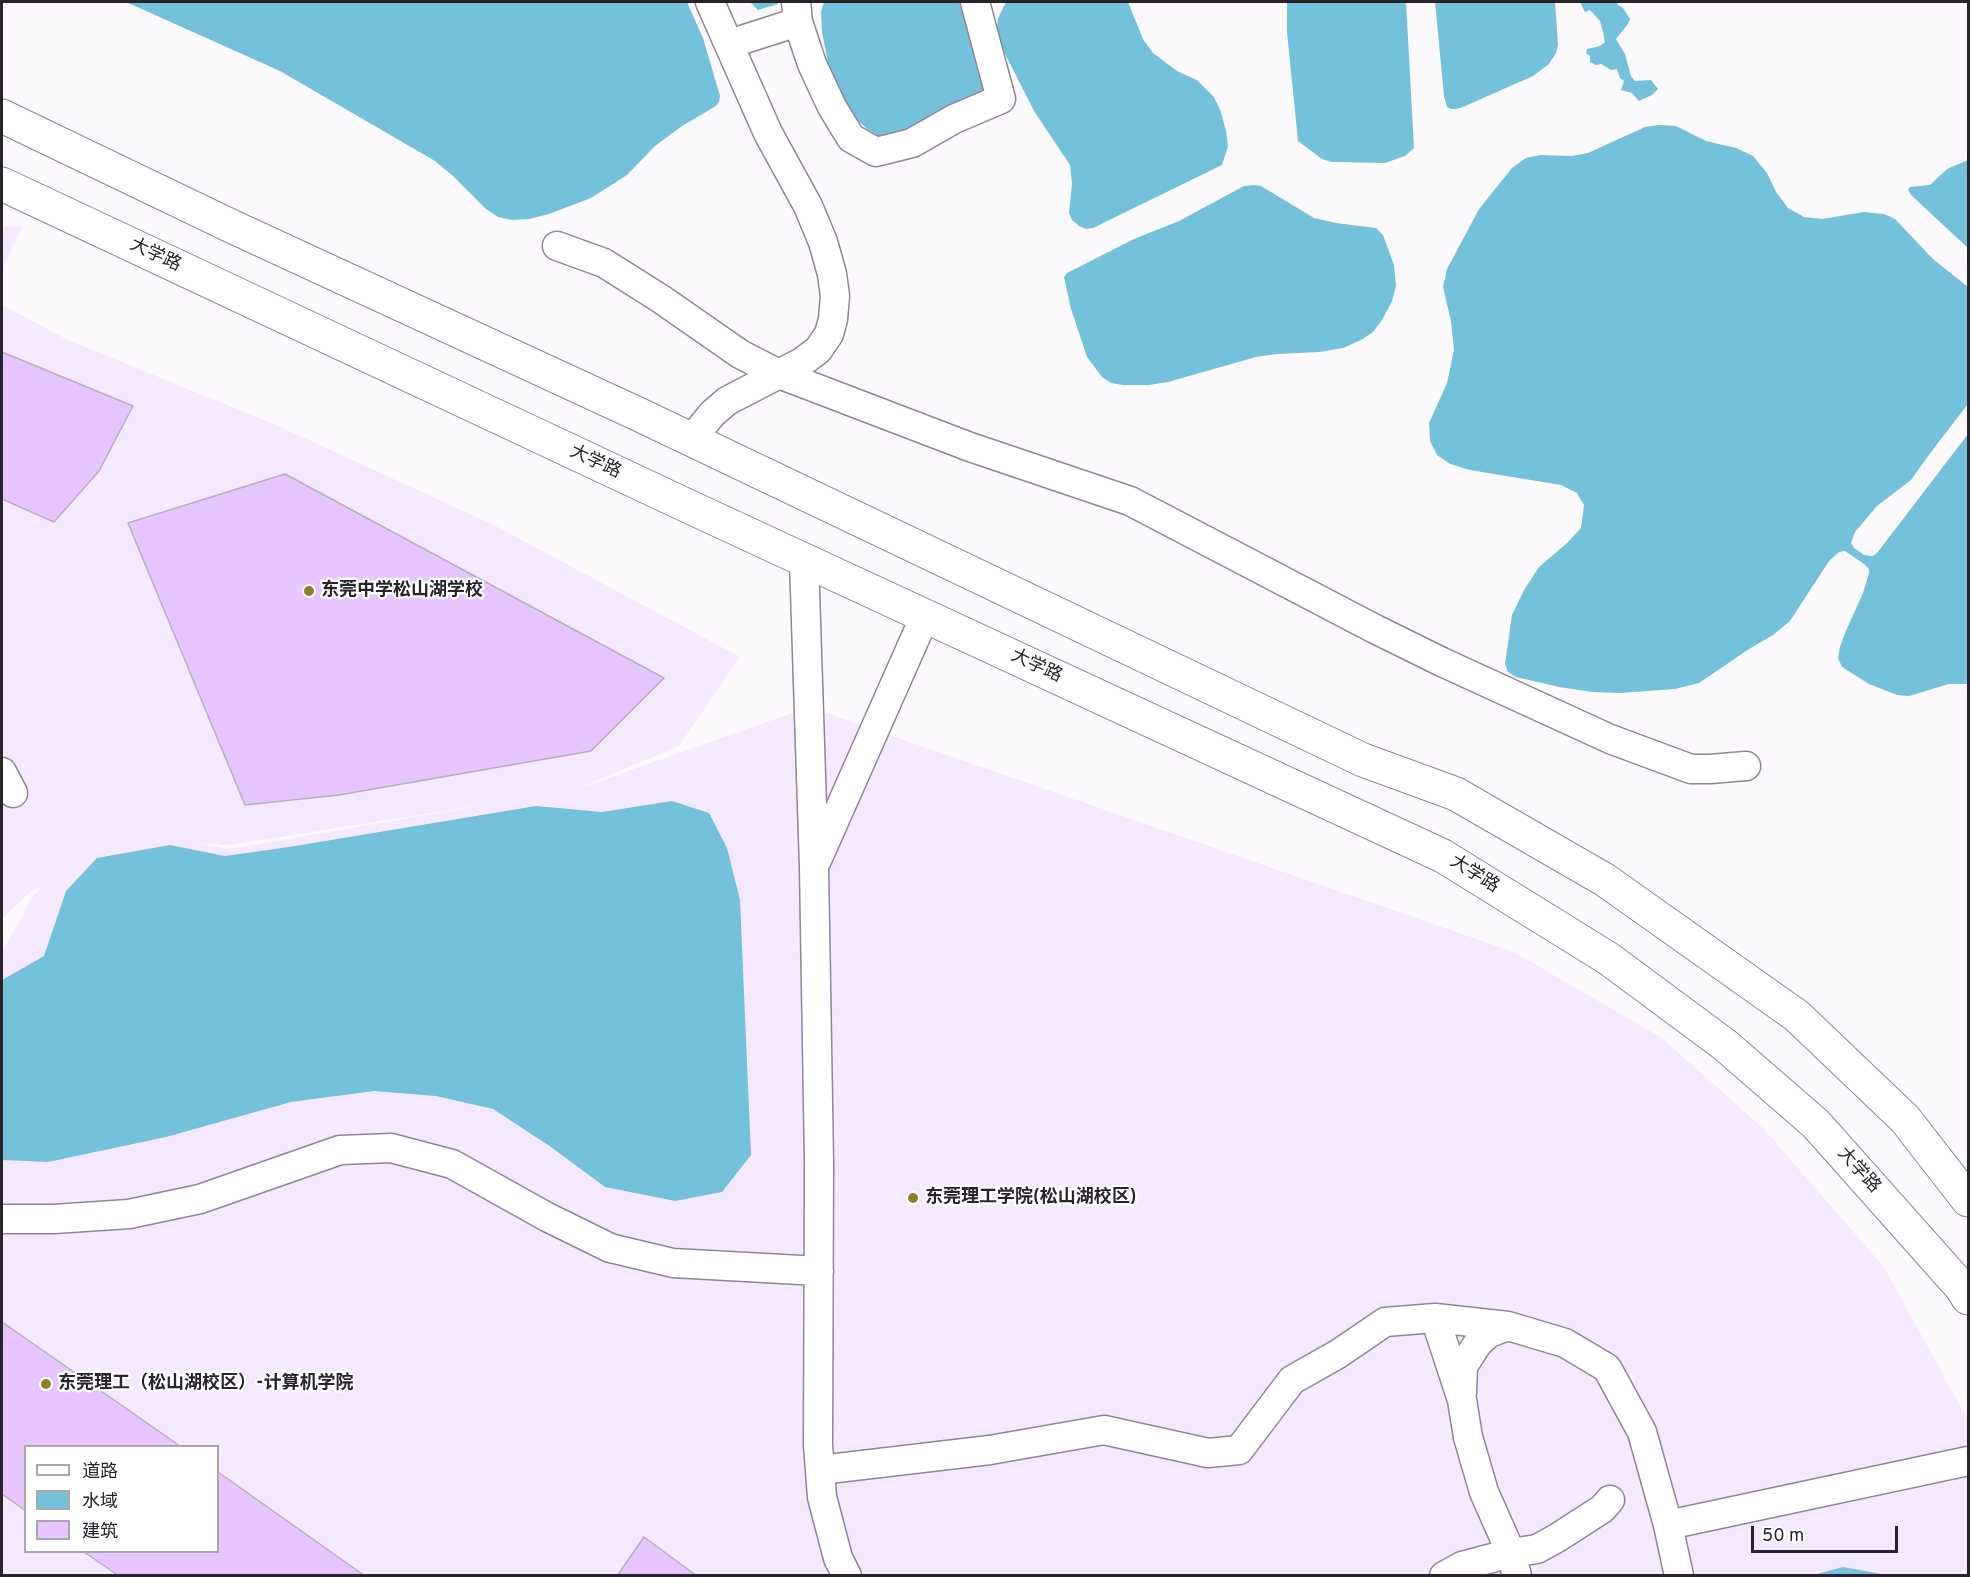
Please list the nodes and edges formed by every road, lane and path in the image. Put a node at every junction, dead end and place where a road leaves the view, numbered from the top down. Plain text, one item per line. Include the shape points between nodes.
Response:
1 (710, 2) edge
2 (975, 2) edge
3 (797, 12) edge
4 (729, 44) junction
5 (2, 116) edge
6 (3, 186) edge
7 (557, 246) dead end
8 (779, 374) junction
9 (692, 440) junction
10 (804, 560) junction
11 (925, 616) junction
12 (1746, 766) dead end
13 (814, 867) junction
14 (1968, 1200) edge
15 (2, 1219) edge
16 (819, 1271) junction
17 (1968, 1298) edge
18 (1435, 1318) junction
19 (1508, 1326) junction
20 (1462, 1400) junction
21 (1968, 1461) edge
22 (820, 1470) junction
23 (1610, 1500) dead end
24 (1668, 1525) junction
25 (1514, 1564) edge
26 (847, 1575) edge
27 (1444, 1575) edge
28 (1678, 1575) edge

1 - 4 street
2 - 3 street via 1001,99 912,143 876,152 851,138 832,107 812,64
3 - 4 street
4 - 8 street via 768,133 808,206 832,274 835,296 829,334 802,363
5 - 9 main road
6 - 10 main road, 大学路
7 - 8 street via 604,263 740,354
8 - 9 street via 727,401
8 - 12 street via 970,447 1130,501 1404,643 1610,739 1691,769
9 - 14 main road via 1364,760 1456,794 1605,880 1797,1016 1905,1119
10 - 11 main road, 大学路
10 - 13 street
11 - 13 street
11 - 17 main road, 大学路 via 1443,856 1609,959 1725,1045 1816,1124
13 - 16 street
15 - 16 street via 129,1214 200,1199 340,1150 391,1148 452,1164 610,1248 673,1263
16 - 22 street
18 - 19 street
18 - 20 street
18 - 22 street via 1385,1323 1292,1380 1239,1450 1208,1453 1104,1430 990,1450
19 - 20 street via 1489,1333 1463,1366
19 - 24 street via 1565,1343 1607,1368 1642,1432
20 - 25 street via 1484,1492
21 - 24 street
22 - 26 street via 822,1497 838,1558
23 - 25 street via 1602,1509
24 - 28 street
25 - 27 street via 1462,1566

